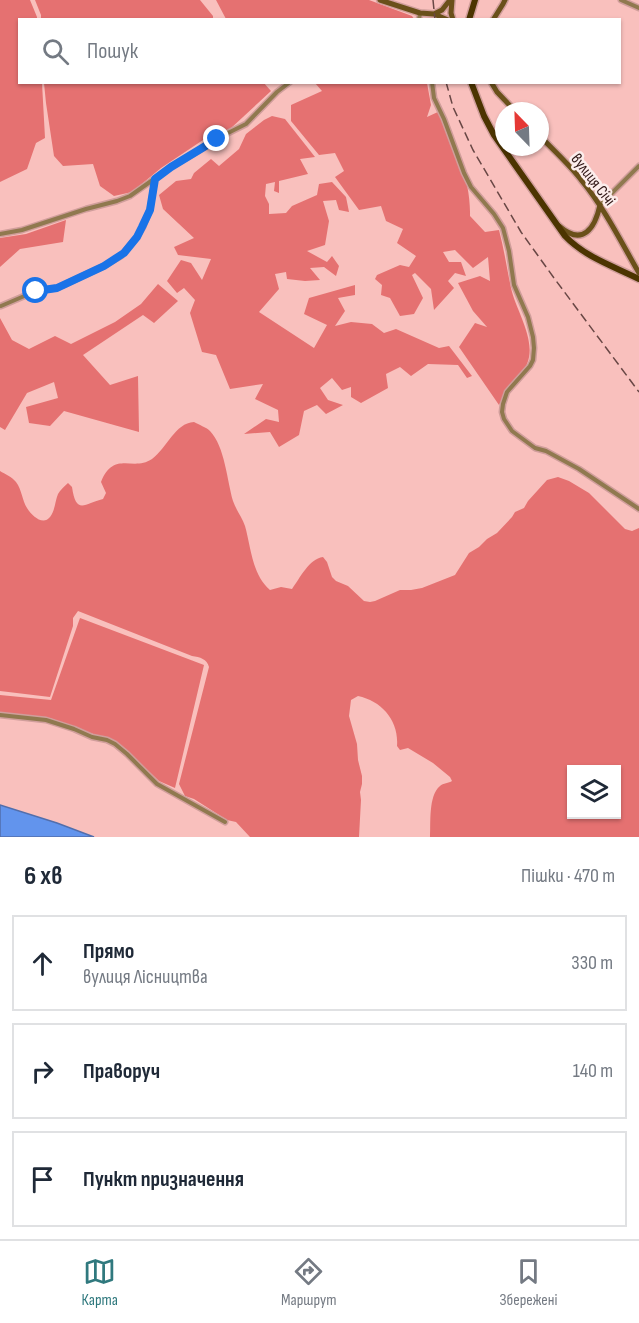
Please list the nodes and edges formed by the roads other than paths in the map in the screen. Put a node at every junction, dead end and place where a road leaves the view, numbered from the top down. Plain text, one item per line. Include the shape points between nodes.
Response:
1 (380, 0) edge
2 (393, 0) edge
3 (451, 0) edge
4 (475, 0) edge
5 (621, 0) edge
6 (504, 2) edge
7 (404, 8) junction
8 (639, 8) edge
9 (434, 14) junction
10 (420, 16) edge
11 (443, 18) edge
12 (452, 18) edge
13 (470, 18) edge
14 (494, 18) edge
15 (499, 18) edge
16 (287, 84) edge
17 (432, 84) edge
18 (472, 84) edge
19 (492, 84) edge
20 (506, 102) edge
21 (549, 145) edge
22 (639, 166) edge
23 (155, 179) junction
24 (600, 205) junction
25 (555, 222) junction
26 (0, 234) edge
27 (639, 273) edge
28 (639, 279) edge
29 (1, 306) edge
30 (639, 509) edge
31 (0, 715) edge
32 (225, 822) dead end

1 - 7 main road
2 - 7 main road
3 - 9 main road
3 - 12 main road
4 - 13 main road
5 - 8 street
6 - 14 main road
6 - 15 main road
7 - 10 main road
9 - 10 main road
9 - 11 main road
16 - 23 street via 246,124
17 - 30 street via 434,98 464,174 503,228 514,285 533,337 533,360 507,392 504,419 512,431 535,448 579,469
18 - 25 main road via 494,135
19 - 20 main road
21 - 24 main road, вулиця Січі
22 - 24 street
23 - 26 street via 117,201
23 - 29 street via 150,210 137,237 121,256 57,288 36,291
24 - 25 main road via 588,232 570,233
24 - 27 main road, вулиця Січі
25 - 28 main road via 580,249
31 - 32 street via 46,720 107,740 127,753 158,784

